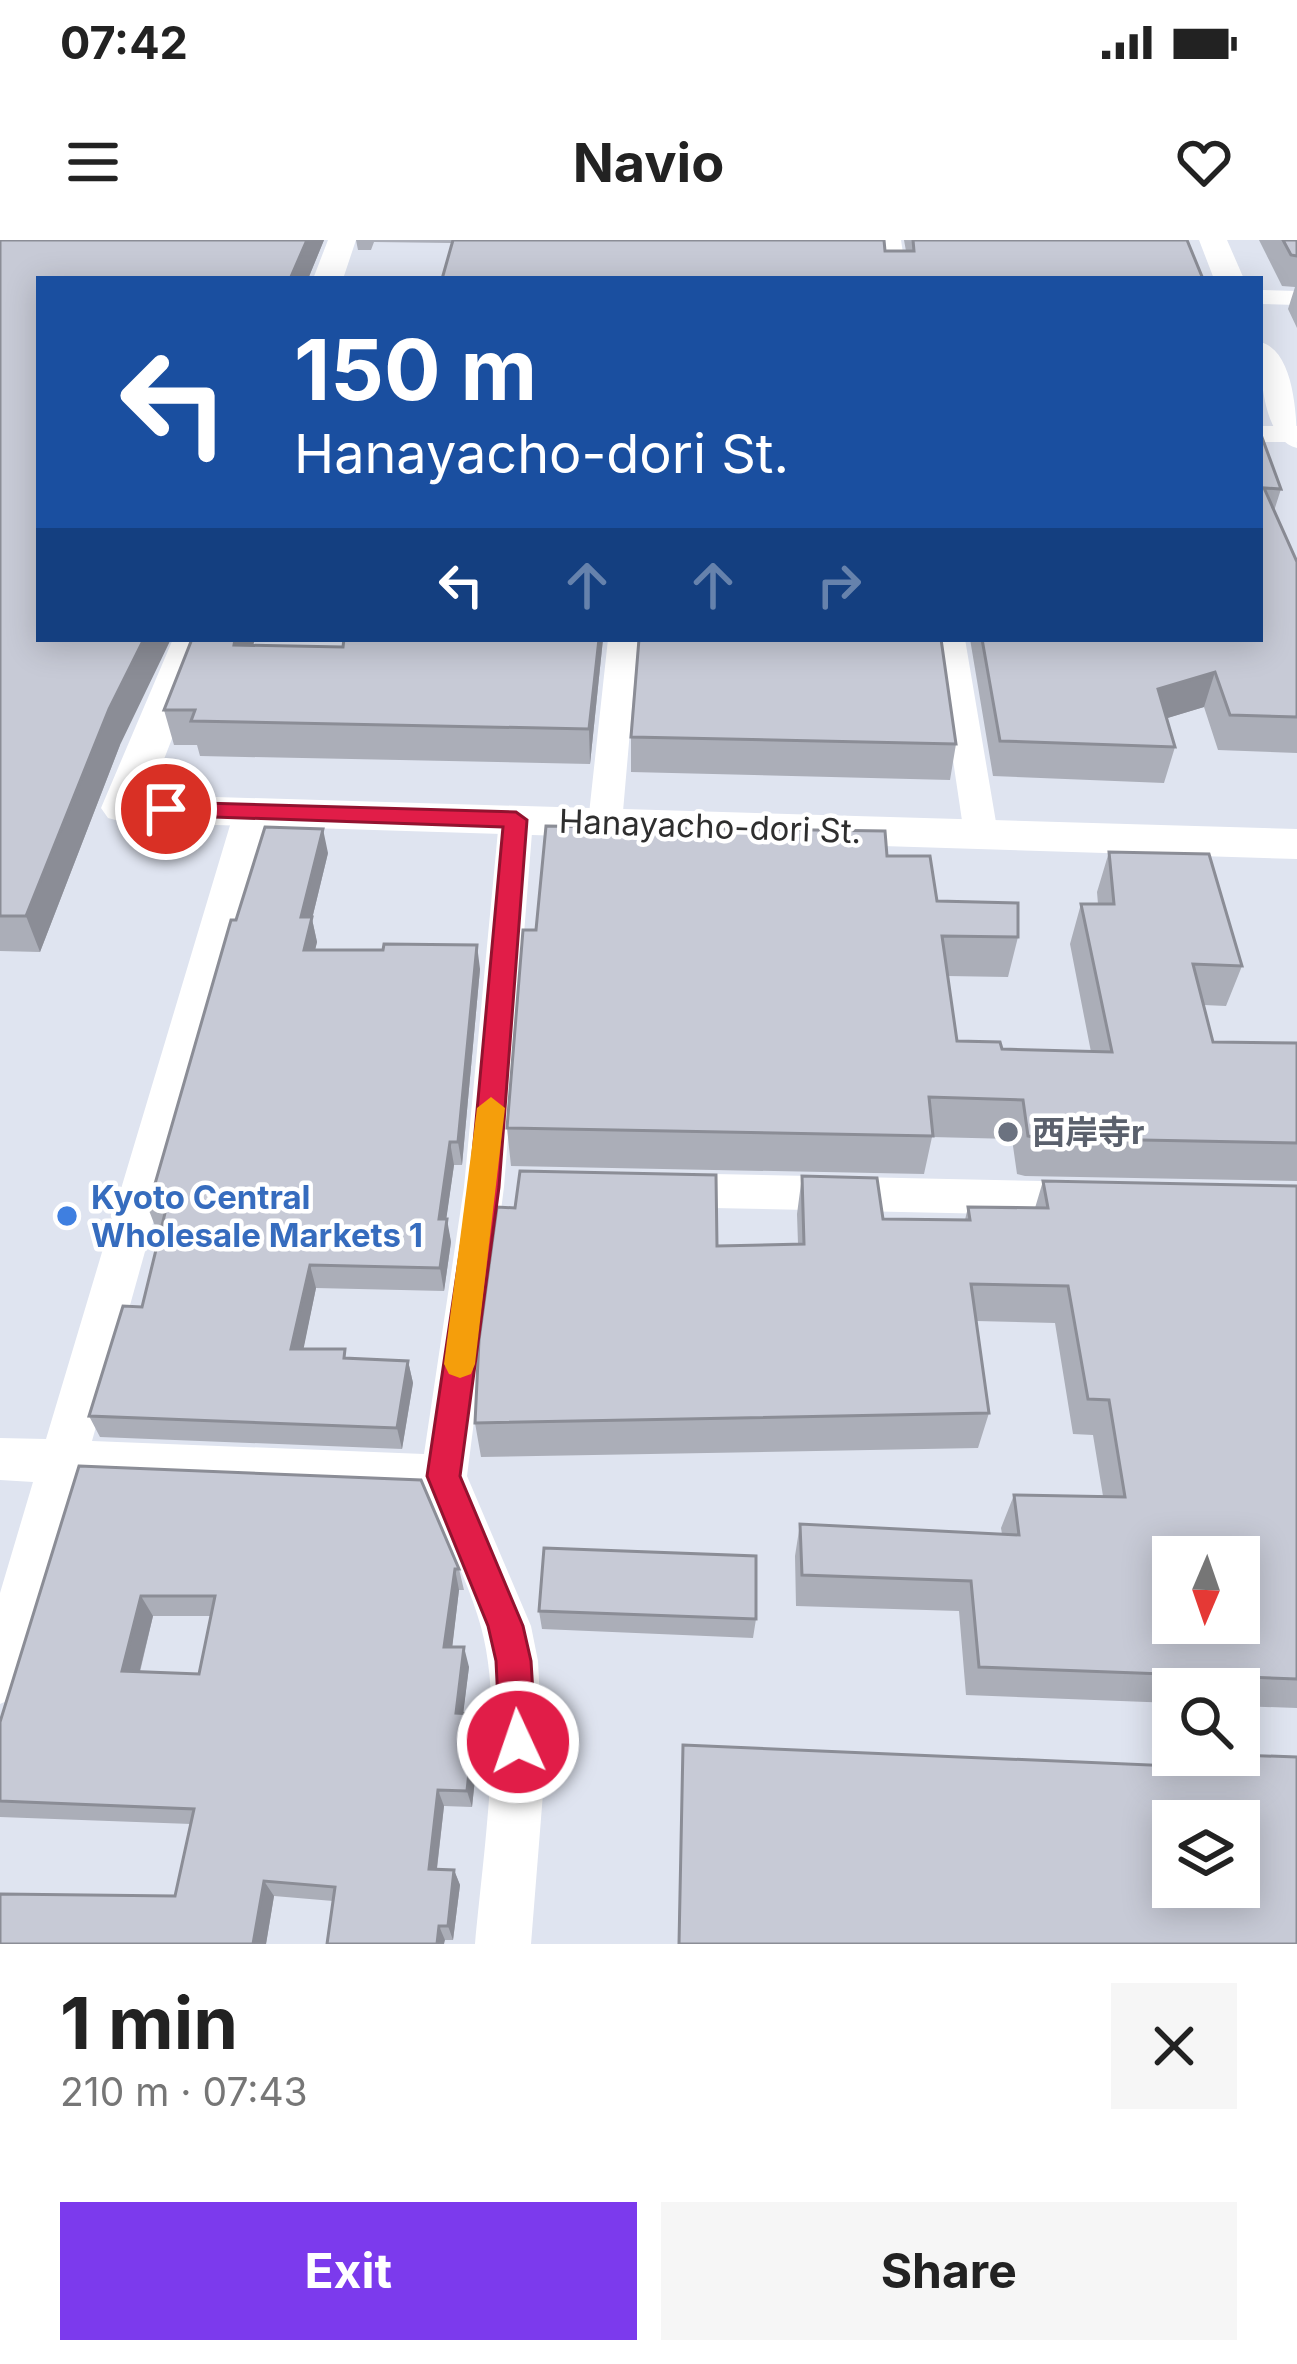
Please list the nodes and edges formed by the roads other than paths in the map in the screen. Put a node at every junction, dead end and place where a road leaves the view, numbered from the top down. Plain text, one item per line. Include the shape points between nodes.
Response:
1 (342, 240) edge
2 (890, 240) edge
3 (1213, 240) edge
4 (329, 276) edge
5 (896, 276) edge
6 (1228, 276) edge
7 (1263, 297) edge
8 (1297, 298) edge
9 (1263, 358) edge
10 (1263, 434) edge
11 (1296, 436) edge
12 (190, 642) edge
13 (622, 642) edge
14 (950, 642) edge
15 (251, 812) junction
16 (516, 820) junction
17 (604, 823) junction
18 (981, 834) junction
19 (1297, 844) edge
20 (484, 1187) junction
21 (532, 1188) edge
22 (628, 1190) edge
23 (1130, 1199) edge
24 (0, 1459) edge
25 (63, 1462) junction
26 (444, 1476) junction
27 (0, 1678) edge
28 (503, 1944) edge

1 - 4 street
2 - 5 street
3 - 6 street
7 - 8 street
9 - 11 street
10 - 11 street
12 - 15 street, Hanayacho-dori St. via 123,808
13 - 17 street
14 - 18 street
15 - 16 street, Hanayacho-dori St.
15 - 25 street
16 - 17 street, Hanayacho-dori St.
16 - 20 street
17 - 18 street, Hanayacho-dori St.
18 - 19 street, Hanayacho-dori St.
20 - 21 street
20 - 26 street
22 - 23 street
24 - 25 street
25 - 26 street
25 - 27 street
26 - 28 street via 513,1661 517,1781

